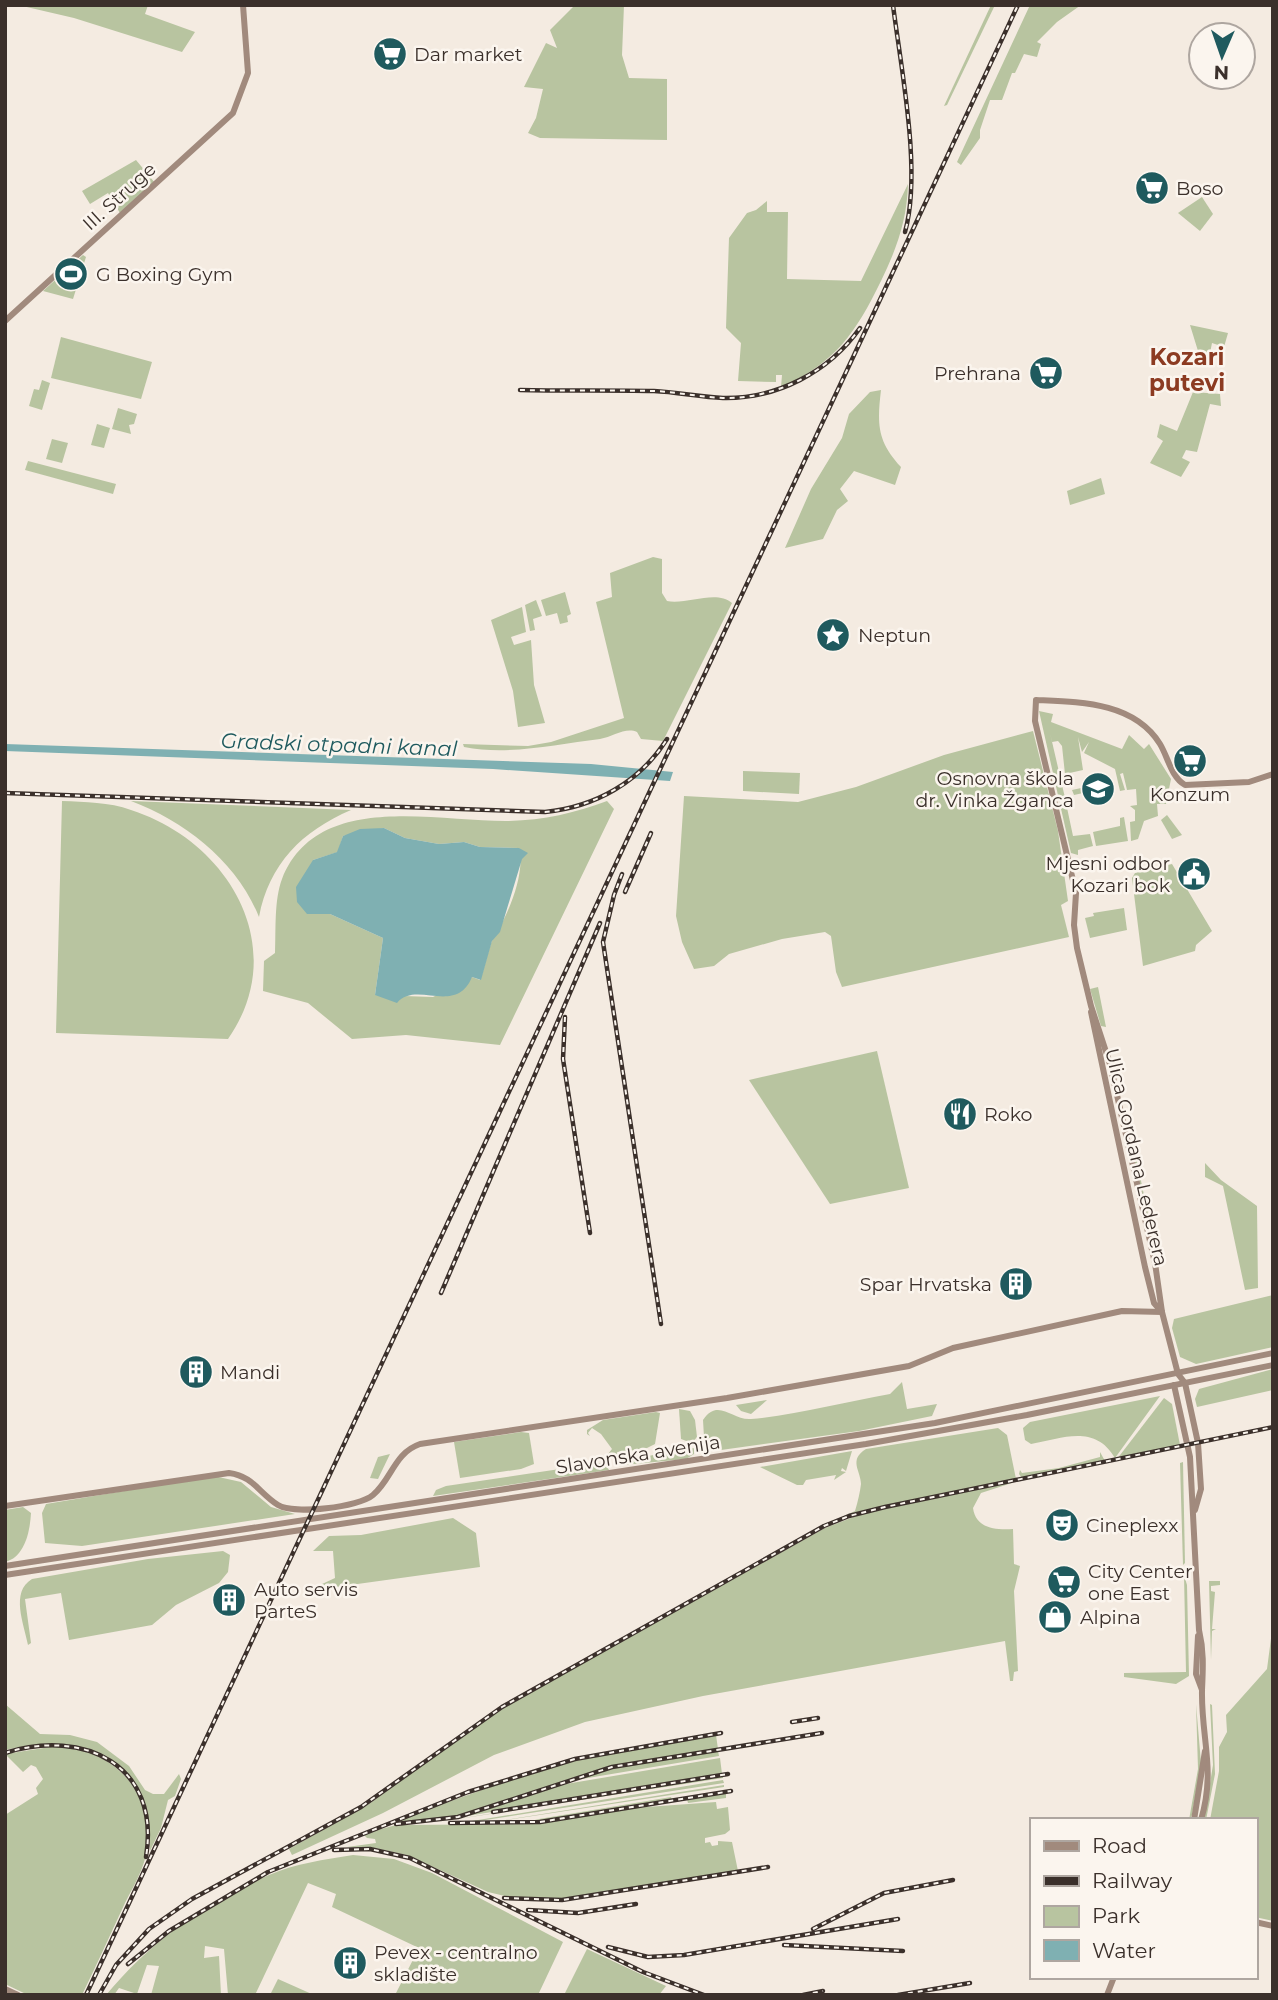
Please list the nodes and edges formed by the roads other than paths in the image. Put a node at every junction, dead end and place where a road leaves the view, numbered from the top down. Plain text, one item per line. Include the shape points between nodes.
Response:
1 (243, 5) edge
2 (5, 321) edge
3 (1273, 774) edge
4 (1091, 1006) junction
5 (1152, 1297) junction
6 (1144, 1309) junction
7 (1162, 1312) junction
8 (1273, 1353) edge
9 (1273, 1364) edge
10 (1178, 1374) junction
11 (1185, 1383) junction
12 (1174, 1385) junction
13 (5, 1506) edge
14 (1195, 1510) junction
15 (5, 1566) edge
16 (5, 1575) edge
17 (1206, 1745) junction
18 (1194, 1818) edge
19 (1201, 1818) edge
20 (5, 1989) edge
21 (18, 1995) edge

1 - 2 street, III. Struge via 247,82 237,106 224,123
3 - 4 street, Ulica Gordana Lederera via 1226,785 1185,785 1142,723 1092,704 1036,700 1035,721 1076,893 1074,933
4 - 5 street, Ulica Gordana Lederera
4 - 7 street, Ulica Gordana Lederera via 1117,1095
5 - 6 street
5 - 7 street, Ulica Gordana Lederera
6 - 7 street
6 - 13 street via 953,1348 909,1366 420,1444 404,1453 374,1495 335,1506 285,1508 253,1481 229,1473
7 - 10 street, Ulica Gordana Lederera
8 - 10 street, Slavonska avenija
9 - 11 street, Slavonska avenija
10 - 11 street
10 - 12 street
10 - 15 street, Slavonska avenija via 936,1423
11 - 12 street, Slavonska avenija
11 - 14 street via 1201,1464
12 - 14 street via 1189,1445
12 - 16 street, Slavonska avenija via 1013,1418 731,1466
14 - 17 street via 1196,1674 1202,1690
17 - 18 street
17 - 19 street via 1209,1774
20 - 21 street

